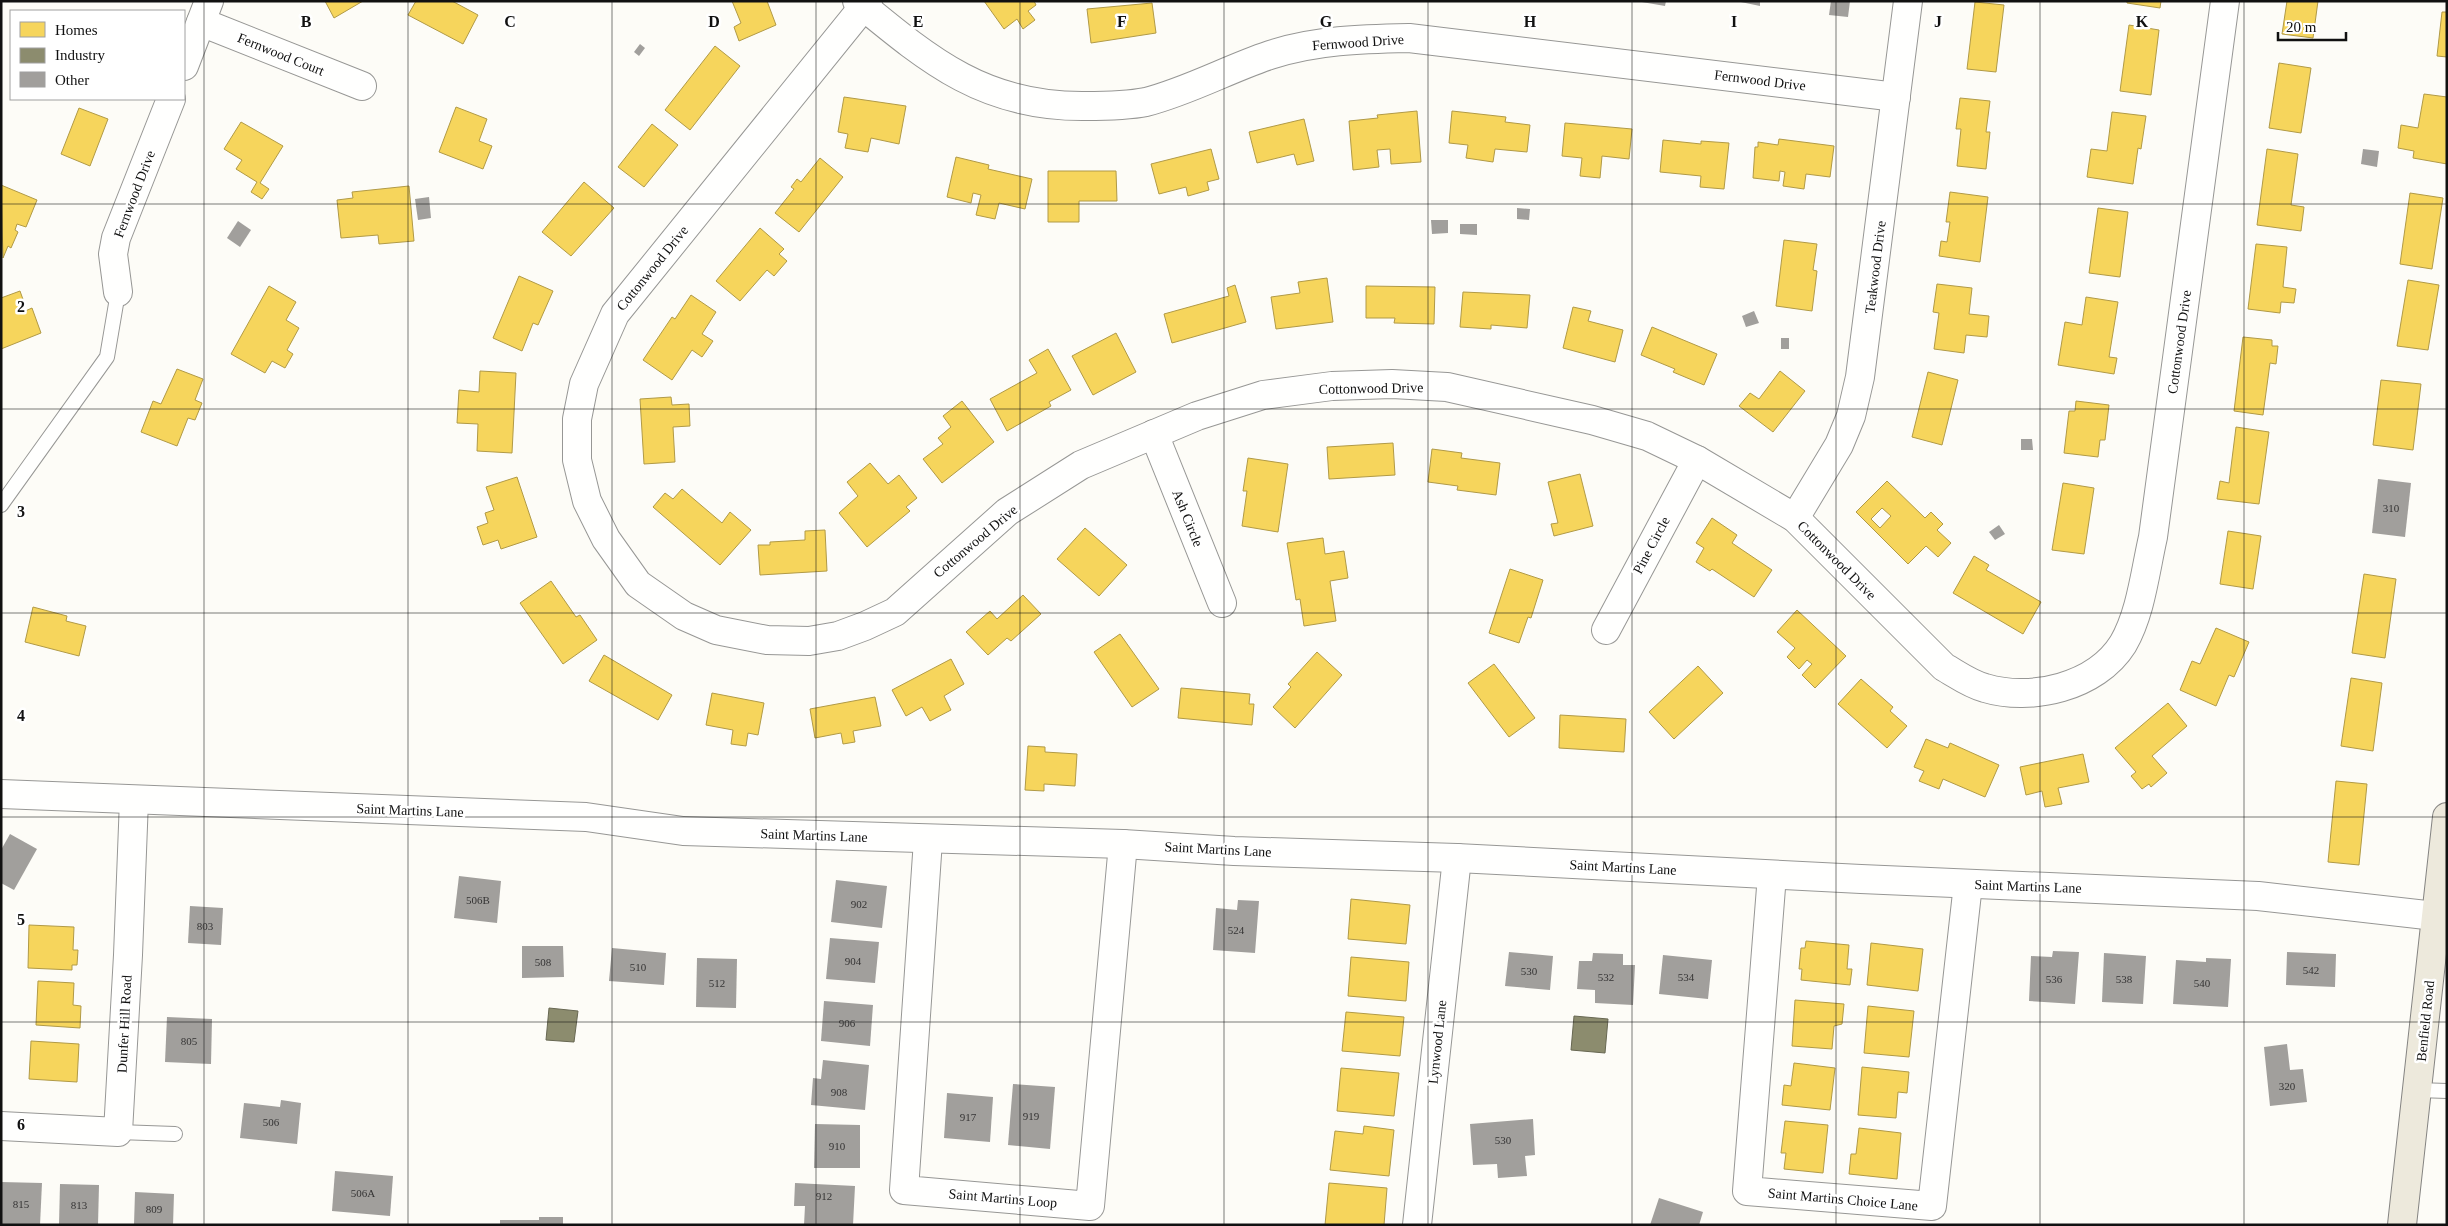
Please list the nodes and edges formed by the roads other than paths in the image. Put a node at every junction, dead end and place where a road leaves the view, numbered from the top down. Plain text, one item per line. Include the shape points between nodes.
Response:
1 (1908, 1) edge
2 (2224, 1) edge
3 (863, 3) edge
4 (205, 12) edge
5 (185, 63) edge
6 (362, 86) dead end
7 (1896, 97) junction
8 (171, 100) edge
9 (118, 292) joint
10 (1154, 434) junction
11 (1697, 460) junction
12 (1, 504) edge
13 (1795, 518) junction
14 (1222, 603) dead end
15 (1606, 630) dead end
16 (1, 794) edge
17 (134, 800) junction
18 (2447, 817) edge
19 (928, 840) junction
20 (1123, 844) junction
21 (1457, 858) junction
22 (1772, 875) junction
23 (1968, 884) junction
24 (2440, 911) edge
25 (2418, 1090) junction
26 (2447, 1091) edge
27 (1, 1126) edge
28 (118, 1132) junction
29 (175, 1134) dead end
30 (1418, 1225) edge
31 (2402, 1225) edge

1 - 7 street, Teakwood Drive
2 - 13 street, Cottonwood Drive via 2153,537 2135,618 2122,645 2087,676 2049,690 2003,692 1970,683 1944,667
3 - 7 street, Fernwood Drive via 924,53 963,79 1033,104 1114,106 1144,102 1297,48 1362,39 1409,38
3 - 10 street, Cottonwood Drive via 615,314 584,384 577,419 577,460 587,501 606,539 638,584 684,616 716,630 767,640 809,641 838,636 895,612 1007,512 1082,466
4 - 5 street
4 - 6 street, Fernwood Court
7 - 13 street, Teakwood Drive via 1860,377 1851,416 1839,445
8 - 9 street, Fernwood Drive via 116,238 113,254
9 - 12 lane via 107,357
10 - 11 street, Cottonwood Drive via 1263,395 1332,386 1392,384 1446,387 1592,420 1647,436
10 - 14 street, Ash Circle
11 - 13 street, Cottonwood Drive
11 - 15 street, Pine Circle
16 - 17 street, Saint Martins Lane
17 - 19 street, Saint Martins Lane via 586,817 683,831
17 - 28 street, Dunfer Hill Road
18 - 24 main road, Benfield Road
19 - 20 street, Saint Martins Lane
19 - 20 street, Saint Martins Loop via 904,1190 1090,1206
20 - 21 street, Saint Martins Lane via 1234,852
21 - 22 street, Saint Martins Lane
21 - 30 street, Lynwood Lane
22 - 23 street, Saint Martins Lane
22 - 23 street, Saint Martins Choice Lane via 1747,1191 1932,1206
23 - 24 street, Saint Martins Lane via 2258,896
24 - 25 main road, Benfield Road
25 - 26 lane
25 - 31 main road, Benfield Road
27 - 28 street
28 - 29 lane

